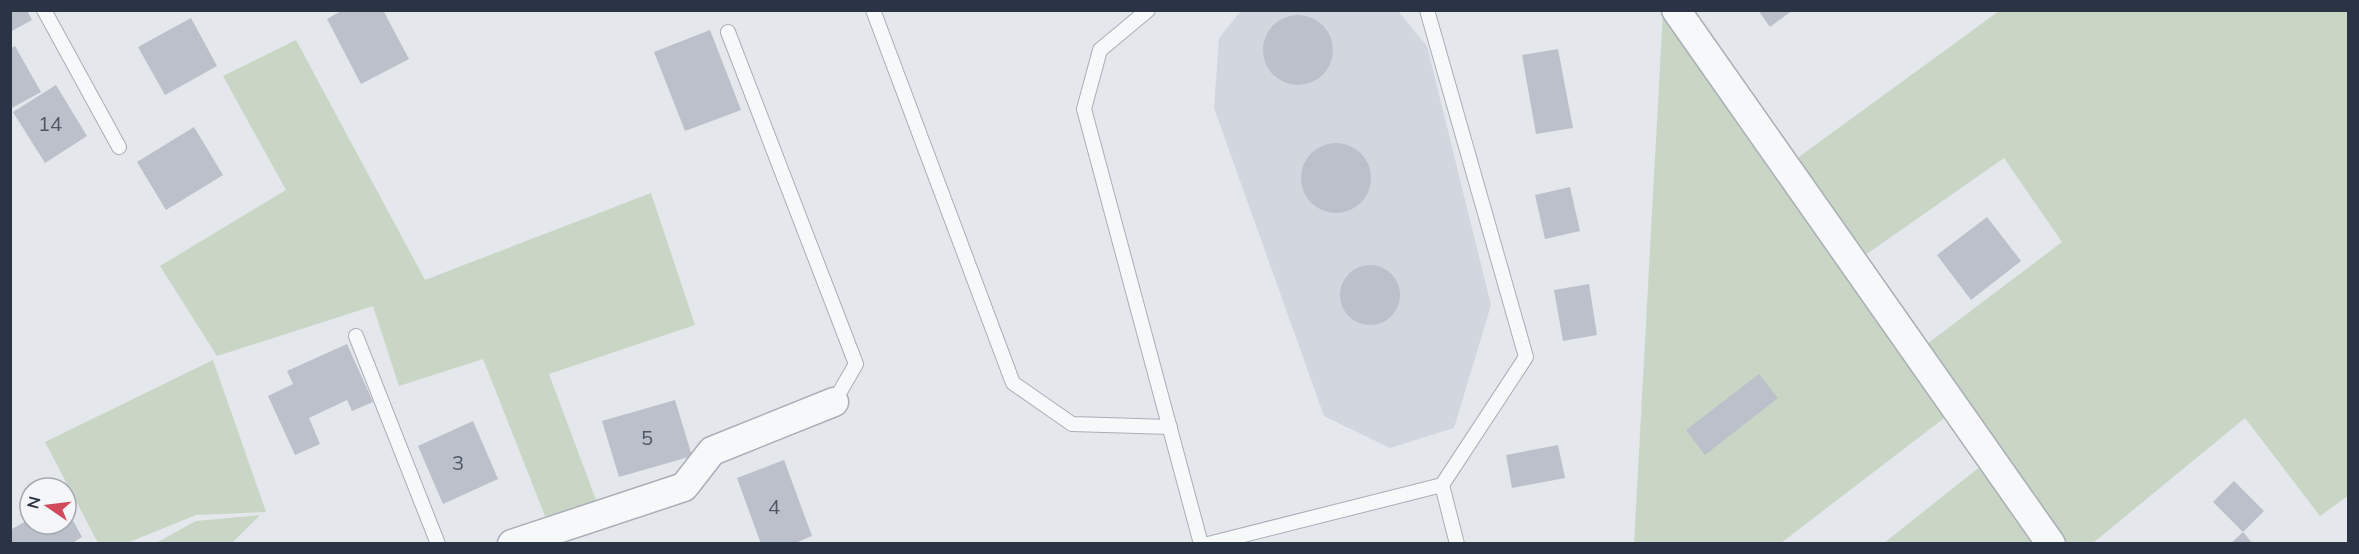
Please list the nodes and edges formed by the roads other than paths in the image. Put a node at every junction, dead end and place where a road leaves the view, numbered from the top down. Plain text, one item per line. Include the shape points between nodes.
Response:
1 (44, 10) edge
2 (873, 10) edge
3 (1148, 10) edge
4 (1427, 10) edge
5 (1676, 10) edge
6 (728, 32) dead end
7 (119, 147) dead end
8 (356, 336) dead end
9 (834, 402) joint
10 (1170, 427) junction
11 (1442, 485) junction
12 (438, 543) edge
13 (512, 543) edge
14 (1201, 543) edge
15 (1208, 543) edge
16 (1457, 543) edge
17 (2051, 543) edge

1 - 7 lane
2 - 10 lane via 1013,383 1072,424
3 - 10 lane via 1100,50 1084,109
4 - 11 lane via 1526,357
5 - 17 street
6 - 9 lane via 856,364
8 - 12 lane
9 - 13 street via 712,451 684,487
10 - 14 lane
11 - 15 lane
11 - 16 lane

